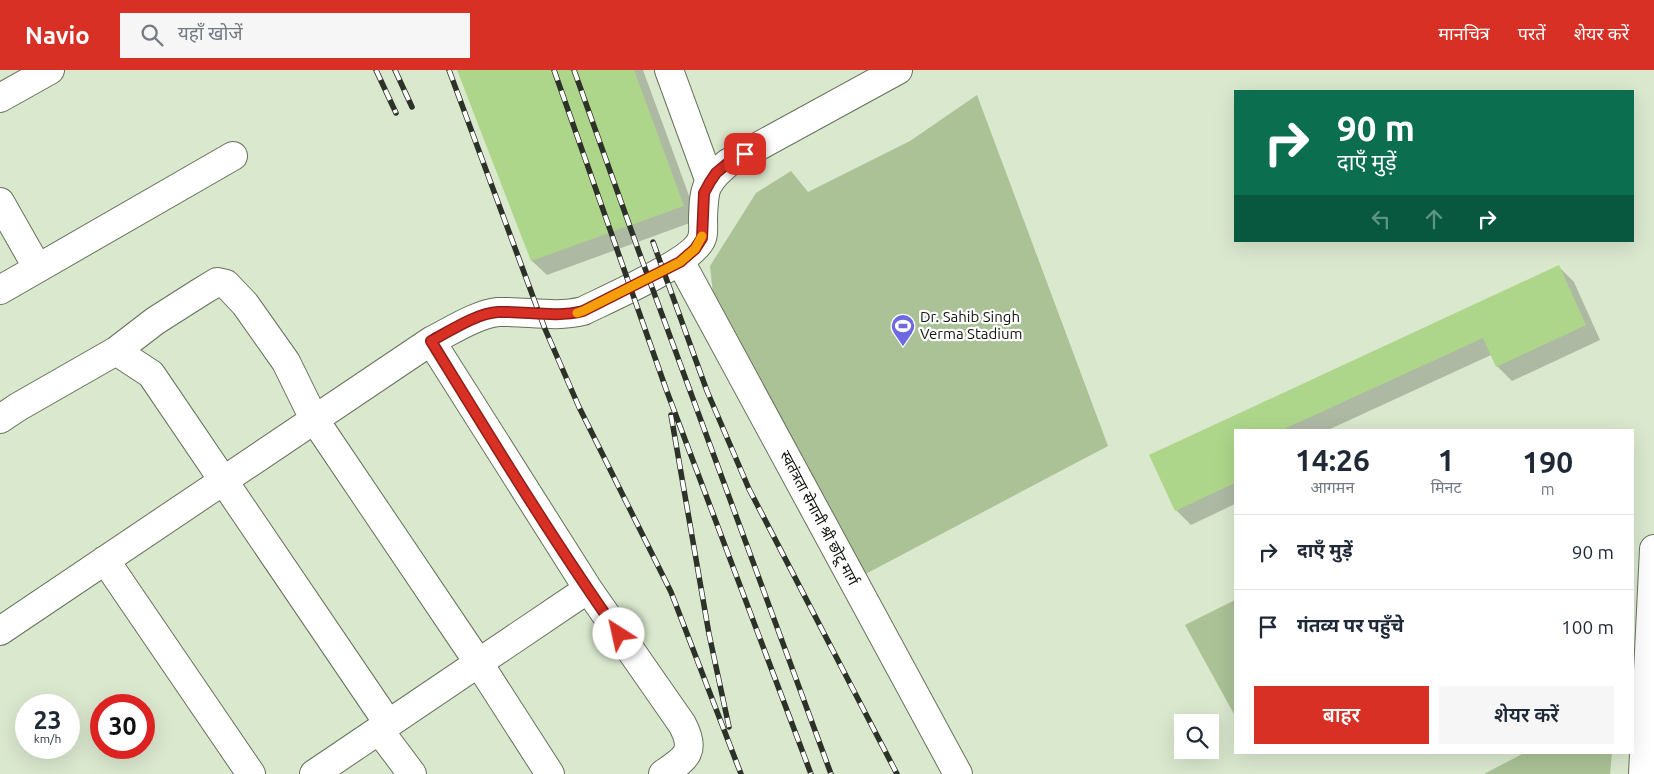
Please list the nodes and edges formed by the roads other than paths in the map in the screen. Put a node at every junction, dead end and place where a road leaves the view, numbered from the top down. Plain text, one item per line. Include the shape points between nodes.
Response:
1 (50, 70) edge
2 (669, 70) edge
3 (898, 70) edge
4 (0, 98) edge
5 (233, 156) dead end
6 (710, 182) junction
7 (0, 202) edge
8 (680, 262) junction
9 (37, 267) junction
10 (0, 290) edge
11 (431, 341) junction
12 (116, 351) junction
13 (0, 419) edge
14 (314, 419) junction
15 (224, 480) junction
16 (1654, 549) edge
17 (105, 560) junction
18 (588, 589) junction
19 (0, 631) edge
20 (478, 662) junction
21 (1651, 698) edge
22 (384, 727) junction
23 (250, 774) edge
24 (314, 774) edge
25 (412, 774) edge
26 (550, 774) edge
27 (663, 774) edge
28 (958, 774) edge
29 (1643, 774) edge

1 - 4 street
2 - 6 street
3 - 6 street via 728,163
5 - 9 street
6 - 8 street via 704,193 702,238
7 - 9 street
8 - 11 street via 583,311 568,315 498,312 483,315
8 - 28 street, स्वतंत्रता सेनानी श्री छोटू मार्ग
9 - 10 street
11 - 14 street
11 - 18 street
12 - 13 street
12 - 14 street via 155,321 217,282 226,284 245,304 286,362
12 - 15 street via 151,374
14 - 15 street
14 - 20 street
15 - 17 street
15 - 22 street
16 - 21 street
17 - 19 street
17 - 23 street
18 - 20 street
18 - 27 street via 689,736 690,749 683,760
20 - 22 street
20 - 26 street
21 - 29 street
22 - 24 street
22 - 25 street

